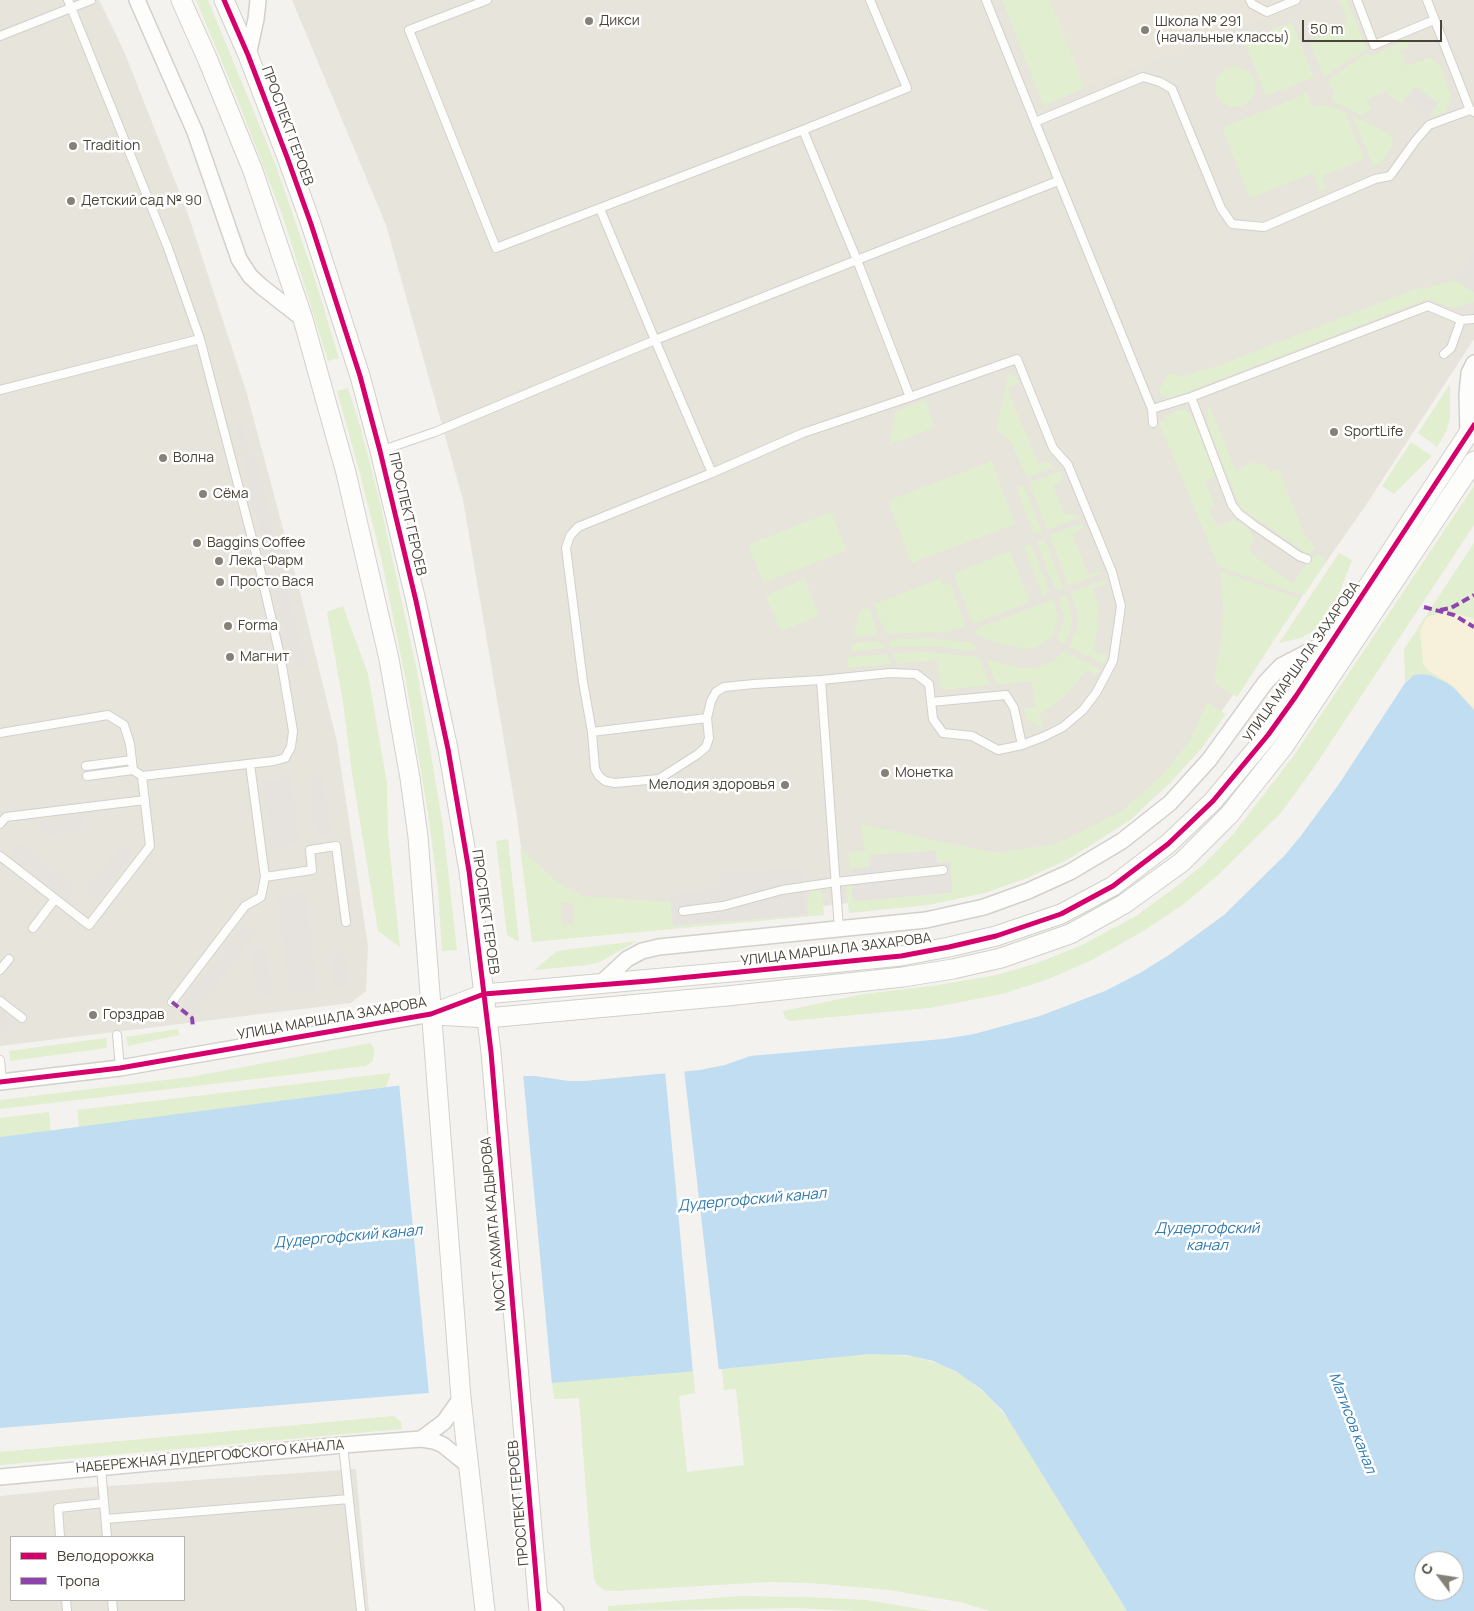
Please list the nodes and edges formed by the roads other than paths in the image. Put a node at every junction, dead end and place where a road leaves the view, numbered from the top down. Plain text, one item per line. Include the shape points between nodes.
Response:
1 (68, 0) edge
2 (91, 0) edge
3 (137, 0) edge
4 (181, 0) edge
5 (224, 0) edge
6 (258, 0) edge
7 (487, 0) edge
8 (870, 0) edge
9 (986, 0) edge
10 (1250, 0) edge
11 (1296, 0) edge
12 (1356, 0) edge
13 (1427, 0) edge
14 (73, 8) junction
15 (1434, 20) junction
16 (0, 36) edge
17 (248, 55) junction
18 (1472, 111) edge
19 (1035, 122) junction
20 (803, 130) junction
21 (1058, 181) junction
22 (600, 209) junction
23 (857, 260) junction
24 (303, 319) junction
25 (1474, 319) edge
26 (1461, 320) junction
27 (200, 339) junction
28 (655, 340) junction
29 (1444, 354) dead end
30 (1474, 363) edge
31 (0, 390) edge
32 (910, 397) junction
33 (1191, 397) junction
34 (1152, 409) junction
35 (1153, 423) dead end
36 (1471, 430) edge
37 (380, 451) junction
38 (1474, 461) edge
39 (712, 473) junction
40 (1308, 559) dead end
41 (1333, 639) junction
42 (821, 680) junction
43 (931, 702) junction
44 (707, 718) junction
45 (592, 732) junction
46 (0, 733) edge
47 (1022, 745) junction
48 (132, 760) junction
49 (250, 764) junction
50 (86, 766) dead end
51 (133, 770) junction
52 (87, 776) dead end
53 (142, 776) junction
54 (145, 800) junction
55 (0, 824) edge
56 (0, 856) edge
57 (943, 870) dead end
58 (265, 877) junction
59 (836, 882) junction
60 (55, 899) junction
61 (683, 911) dead end
62 (346, 922) dead end
63 (33, 928) dead end
64 (839, 929) junction
65 (9, 959) dead end
66 (0, 970) edge
67 (599, 985) junction
68 (484, 994) junction
69 (0, 1001) edge
70 (172, 1002) dead end
71 (431, 1014) junction
72 (22, 1018) dead end
73 (487, 1018) junction
74 (117, 1036) dead end
75 (491, 1052) joint
76 (0, 1060) edge
77 (120, 1068) junction
78 (1, 1082) edge
79 (519, 1393) joint
80 (461, 1398) junction
81 (421, 1439) junction
82 (343, 1444) junction
83 (469, 1466) junction
84 (101, 1468) junction
85 (0, 1477) edge
86 (349, 1499) junction
87 (104, 1503) junction
88 (106, 1519) junction
89 (60, 1536) edge
90 (107, 1536) edge
91 (539, 1602) edge
92 (361, 1611) edge
93 (485, 1611) edge
94 (556, 1611) edge

1 - 14 lane
2 - 14 lane
3 - 24 street via 195,132 239,259 256,281
4 - 24 street via 253,171
5 - 17 street, ПРОСПЕКТ ГЕРОЕВ
6 - 17 street
7 - 22 lane via 409,30 496,248
8 - 20 lane via 907,88
9 - 19 lane
10 - 11 lane via 1267,12
12 - 15 lane via 1374,45
13 - 15 lane
14 - 16 lane
14 - 27 lane via 168,248
15 - 18 lane
17 - 37 street, ПРОСПЕКТ ГЕРОЕВ via 311,224 360,376
18 - 19 lane via 1429,125 1390,176 1264,227 1232,224 1221,208 1172,89 1160,82 1143,77
19 - 21 lane
20 - 22 lane
20 - 23 lane
21 - 23 lane
21 - 34 lane
22 - 28 lane
23 - 28 lane
23 - 32 lane
24 - 71 street via 346,473 389,659 418,837
25 - 26 lane
26 - 29 lane via 1451,348
26 - 33 lane via 1428,306
27 - 31 lane
27 - 49 lane via 279,650 293,731 291,747 285,758
28 - 37 lane via 435,432
28 - 39 lane
30 - 36 street via 1466,395
32 - 39 lane via 803,433
32 - 47 lane via 1017,359 1052,448 1068,465 1112,572 1121,606 1109,670 1083,710 1063,727
33 - 34 lane
33 - 40 lane via 1232,505 1255,526
34 - 35 lane
36 - 41 street, УЛИЦА МАРШАЛА ЗАХАРОВА
37 - 68 street, ПРОСПЕКТ ГЕРОЕВ via 448,749 469,871
38 - 73 street, УЛИЦА МАРШАЛА ЗАХАРОВА via 1284,746 1229,815 1182,862 1124,904 1070,934 1001,958 903,978
39 - 45 lane via 578,526 570,536 566,548
41 - 64 street via 1281,666 1264,683 1209,760 1170,802 1122,841 1078,868 984,907 926,920
41 - 67 street, УЛИЦА МАРШАЛА ЗАХАРОВА via 1268,735 1213,801 1168,844 1121,880 1061,914 996,936 901,956
42 - 43 lane via 898,672 916,674 929,684
42 - 44 lane via 724,687 711,701
42 - 59 lane
43 - 47 lane via 933,719 944,733 972,736 998,750
43 - 47 lane via 1006,695 1014,708
44 - 45 lane
44 - 45 lane via 709,738 706,747 659,779 605,781 595,769
46 - 48 lane via 108,715 124,725
48 - 50 lane
48 - 51 lane
49 - 53 lane
49 - 58 lane
51 - 52 lane
51 - 53 lane
53 - 54 lane
54 - 55 lane via 6,817
54 - 60 lane via 150,846 89,925
56 - 60 lane
57 - 59 lane
58 - 62 lane via 312,870 310,850 336,846
58 - 70 lane via 261,897 245,906
59 - 61 lane via 782,890 723,906
59 - 64 lane
60 - 63 lane
64 - 67 street via 659,947 627,959
65 - 66 lane
67 - 68 street, УЛИЦА МАРШАЛА ЗАХАРОВА
68 - 71 street, УЛИЦА МАРШАЛА ЗАХАРОВА
68 - 73 street, ПРОСПЕКТ ГЕРОЕВ
69 - 72 lane
71 - 73 street, УЛИЦА МАРШАЛА ЗАХАРОВА
71 - 77 street, УЛИЦА МАРШАЛА ЗАХАРОВА
71 - 80 street
73 - 75 street, ПРОСПЕКТ ГЕРОЕВ
74 - 77 lane
75 - 79 street, МОСТ АХМАТА КАДЫРОВА
76 - 78 lane
77 - 78 street, УЛИЦА МАРШАЛА ЗАХАРОВА
79 - 91 street, ПРОСПЕКТ ГЕРОЕВ
80 - 81 street via 444,1422
80 - 83 street
81 - 82 street, НАБЕРЕЖНАЯ ДУДЕРГОФСКОГО КАНАЛА
81 - 83 street, НАБЕРЕЖНАЯ ДУДЕРГОФСКОГО КАНАЛА via 443,1445
82 - 84 street, НАБЕРЕЖНАЯ ДУДЕРГОФСКОГО КАНАЛА
82 - 86 lane
83 - 93 street
84 - 85 street, НАБЕРЕЖНАЯ ДУДЕРГОФСКОГО КАНАЛА
84 - 87 lane
86 - 88 lane
86 - 92 lane
87 - 88 lane
87 - 89 lane via 58,1508
88 - 90 lane
91 - 94 street

